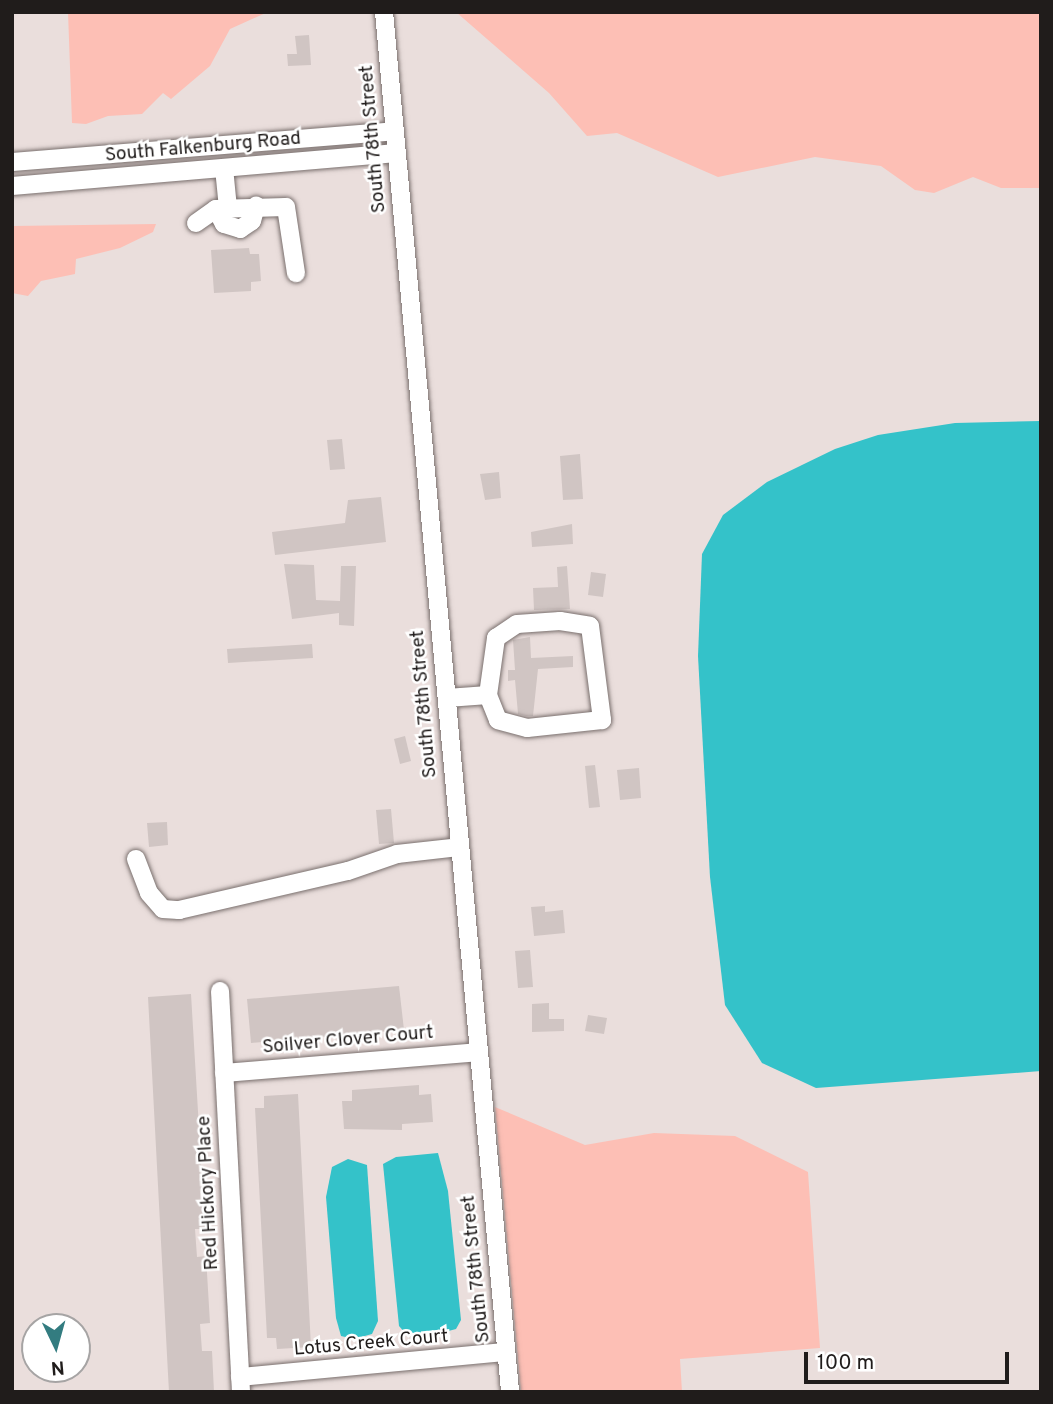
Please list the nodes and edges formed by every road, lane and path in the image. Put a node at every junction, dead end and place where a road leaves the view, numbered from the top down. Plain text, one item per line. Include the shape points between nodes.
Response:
1 (384, 12) edge
2 (395, 131) junction
3 (397, 153) junction
4 (12, 162) edge
5 (224, 168) junction
6 (12, 186) edge
7 (222, 209) junction
8 (196, 223) dead end
9 (296, 274) dead end
10 (488, 695) junction
11 (447, 698) junction
12 (459, 847) junction
13 (136, 859) dead end
14 (220, 991) dead end
15 (477, 1052) junction
16 (224, 1073) junction
17 (506, 1352) junction
18 (240, 1384) edge
19 (510, 1392) edge

1 - 2 street, South 78th Street
2 - 3 street, South 78th Street
2 - 4 street, South Falkenburg Road
3 - 5 street, South Falkenburg Road
3 - 11 street, South 78th Street
5 - 6 street, South Falkenburg Road
5 - 7 street
7 - 8 street
7 - 9 street via 279,204 290,212
10 - 10 street via 498,720 511,725 527,728 602,720 590,626 560,621 506,628 496,638
10 - 11 street
11 - 12 street, South 78th Street
12 - 13 street via 397,854 348,871 179,910 163,909 149,893
12 - 15 street, South 78th Street
14 - 16 street, Red Hickory Place
15 - 16 street, Soilver Clover Court
15 - 17 street, South 78th Street
16 - 18 street, Red Hickory Place
17 - 18 street, Lotus Creek Court
17 - 19 street, South 78th Street

